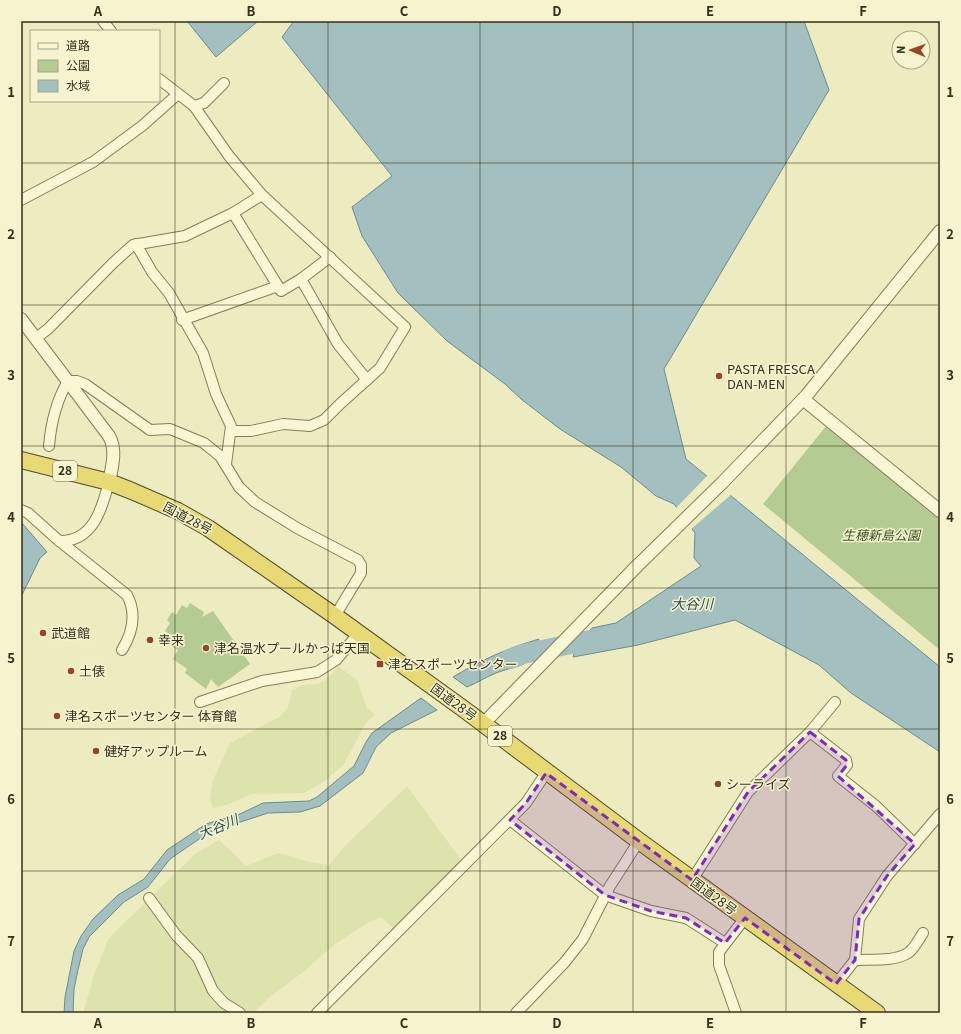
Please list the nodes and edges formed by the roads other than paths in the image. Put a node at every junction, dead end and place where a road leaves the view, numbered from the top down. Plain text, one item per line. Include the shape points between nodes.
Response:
1 (103, 21) edge
2 (109, 30) edge
3 (160, 81) edge
4 (224, 83) dead end
5 (178, 94) junction
6 (194, 106) junction
7 (262, 195) junction
8 (21, 200) edge
9 (233, 213) junction
10 (940, 231) edge
11 (136, 244) junction
12 (330, 257) junction
13 (301, 280) junction
14 (278, 286) junction
15 (21, 319) edge
16 (182, 320) junction
17 (36, 338) junction
18 (367, 380) junction
19 (68, 381) junction
20 (803, 399) junction
21 (231, 431) junction
22 (49, 446) dead end
23 (21, 460) edge
24 (226, 464) junction
25 (109, 482) junction
26 (21, 510) edge
27 (940, 511) edge
28 (59, 541) junction
29 (335, 616) junction
30 (358, 633) junction
31 (122, 650) dead end
32 (200, 702) dead end
33 (835, 702) dead end
34 (484, 724) junction
35 (810, 732) junction
36 (546, 773) junction
37 (940, 814) edge
38 (510, 820) junction
39 (639, 841) junction
40 (915, 844) junction
41 (692, 880) junction
42 (605, 895) junction
43 (149, 898) dead end
44 (745, 918) junction
45 (923, 933) dead end
46 (725, 944) junction
47 (855, 960) junction
48 (836, 984) junction
49 (240, 1013) edge
50 (317, 1013) edge
51 (516, 1013) edge
52 (736, 1013) edge
53 (877, 1013) edge

1 - 2 street
3 - 5 street
4 - 6 street via 204,103
5 - 6 street
5 - 8 street via 142,126 93,162
6 - 7 street via 229,156
7 - 9 street
7 - 12 street
9 - 11 street via 185,236
9 - 14 street
10 - 20 street
11 - 16 street via 168,293
11 - 17 street
12 - 13 street
12 - 18 street via 405,326 380,368
13 - 14 street via 281,291
13 - 18 street via 338,344
14 - 16 street
15 - 17 street
16 - 21 street via 203,353 216,394 230,421
17 - 19 street
18 - 21 street via 318,424 283,424 251,431
19 - 22 street via 52,422
19 - 24 street via 85,384 150,430 170,429 204,443
19 - 25 street via 111,439 113,455
20 - 27 street
20 - 34 street
21 - 24 street
23 - 25 highway, 国道28号 / 28
24 - 29 street via 239,487 255,502 297,528 358,560 361,573
25 - 28 street via 102,508 94,524 79,536
25 - 29 highway, 国道28号 / 28 via 172,508 208,528
26 - 28 street via 28,513
28 - 31 street via 127,595 134,615 129,639
29 - 30 highway, 国道28号 / 28
30 - 32 street via 336,660 317,672 262,681
30 - 34 highway, 国道28号 / 28
33 - 35 street
34 - 36 highway, 国道28号 / 28
35 - 40 street via 846,760 847,765 838,776 876,806
35 - 41 street via 748,792
36 - 38 street via 526,803
36 - 39 highway, 国道28号 / 28
37 - 40 street
38 - 42 street
38 - 50 street
39 - 41 highway, 国道28号 / 28
39 - 42 street
40 - 47 street via 887,876 859,919
41 - 44 highway, 国道28号 / 28
42 - 46 street via 651,911 686,918
42 - 51 street via 583,939 565,962
43 - 49 street via 176,935 198,958 213,991 224,1004
44 - 46 street
44 - 48 highway, 国道28号 / 28
45 - 47 street via 905,954
46 - 52 street via 719,952 718,965
47 - 48 street
48 - 53 highway, 国道28号 / 28

